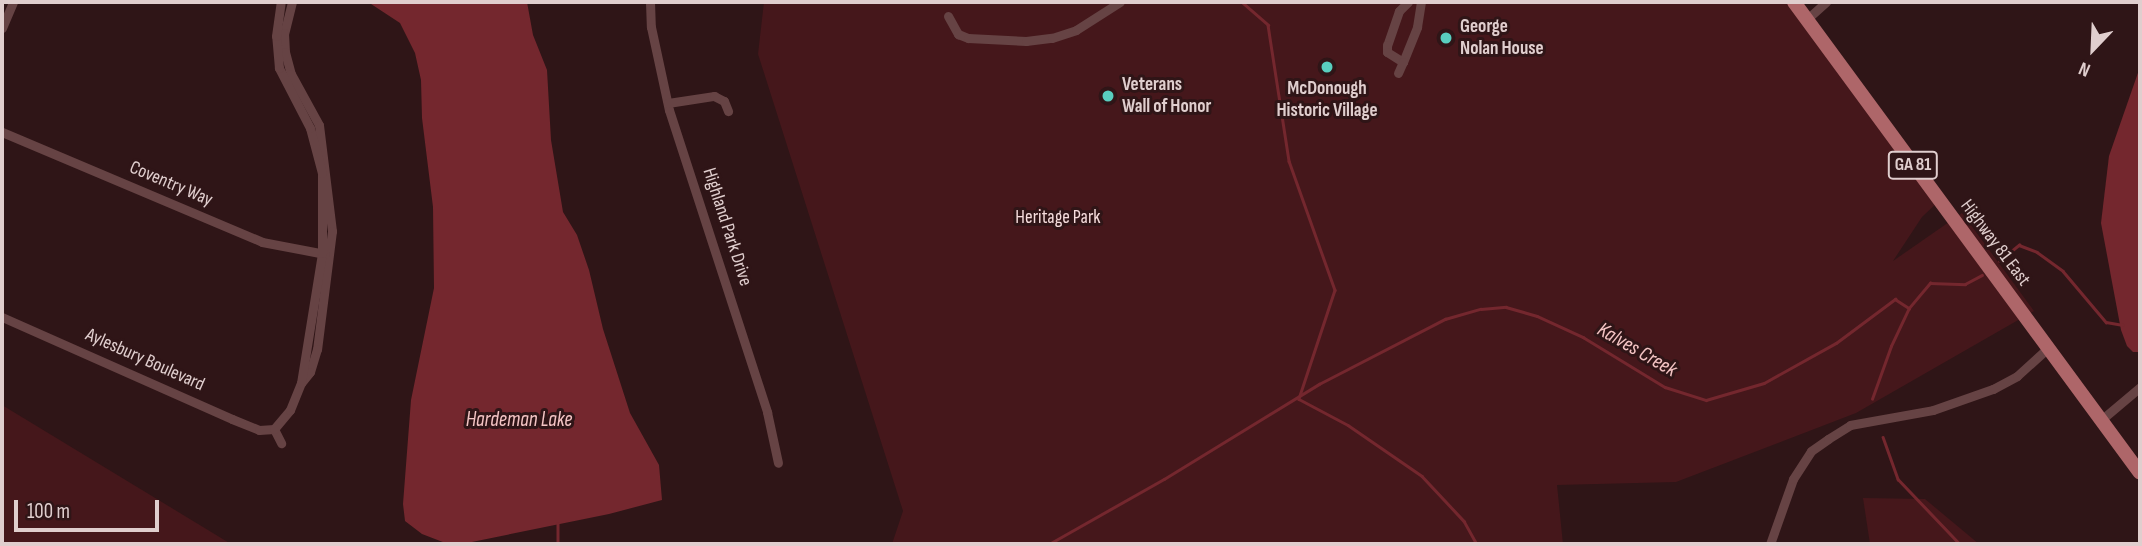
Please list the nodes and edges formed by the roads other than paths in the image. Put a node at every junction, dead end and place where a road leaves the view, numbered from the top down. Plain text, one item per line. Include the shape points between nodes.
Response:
1 (13, 2) edge
2 (281, 2) edge
3 (292, 2) edge
4 (650, 2) edge
5 (1120, 2) edge
6 (1408, 2) edge
7 (1420, 2) edge
8 (1794, 2) edge
9 (1826, 2) edge
10 (948, 16) dead end
11 (1806, 20) junction
12 (2, 27) edge
13 (1403, 62) junction
14 (1398, 73) dead end
15 (668, 103) junction
16 (728, 111) dead end
17 (2, 132) edge
18 (326, 254) junction
19 (2, 317) edge
20 (2049, 347) junction
21 (2140, 387) edge
22 (2101, 420) junction
23 (275, 429) junction
24 (281, 443) dead end
25 (778, 463) dead end
26 (2140, 473) edge
27 (1770, 544) edge

1 - 12 street
2 - 18 street via 275,36 279,68 310,128 322,173
3 - 18 street via 284,33 285,52 291,74 313,108 321,131 332,232
4 - 15 street, Highland Park Drive
5 - 10 street via 1076,30 1026,41 968,38 958,34
6 - 13 street via 1399,11 1387,45 1387,52
7 - 13 street via 1417,27
8 - 11 main road, Highway 81 East / GA 81
9 - 11 street
11 - 20 main road, Highway 81 East / GA 81
13 - 14 street
15 - 16 street via 714,96 724,101
15 - 25 street, Highland Park Drive via 767,412
17 - 18 street, Coventry Way via 262,242
18 - 23 street via 315,361
19 - 23 street, Aylesbury Boulevard via 232,419 259,429
20 - 22 main road, Highway 81 East / GA 81
20 - 27 street via 2017,376 1993,389 1933,410 1850,425 1811,451 1793,479
21 - 22 street
22 - 26 main road, Highway 81 East / GA 81
23 - 24 street

